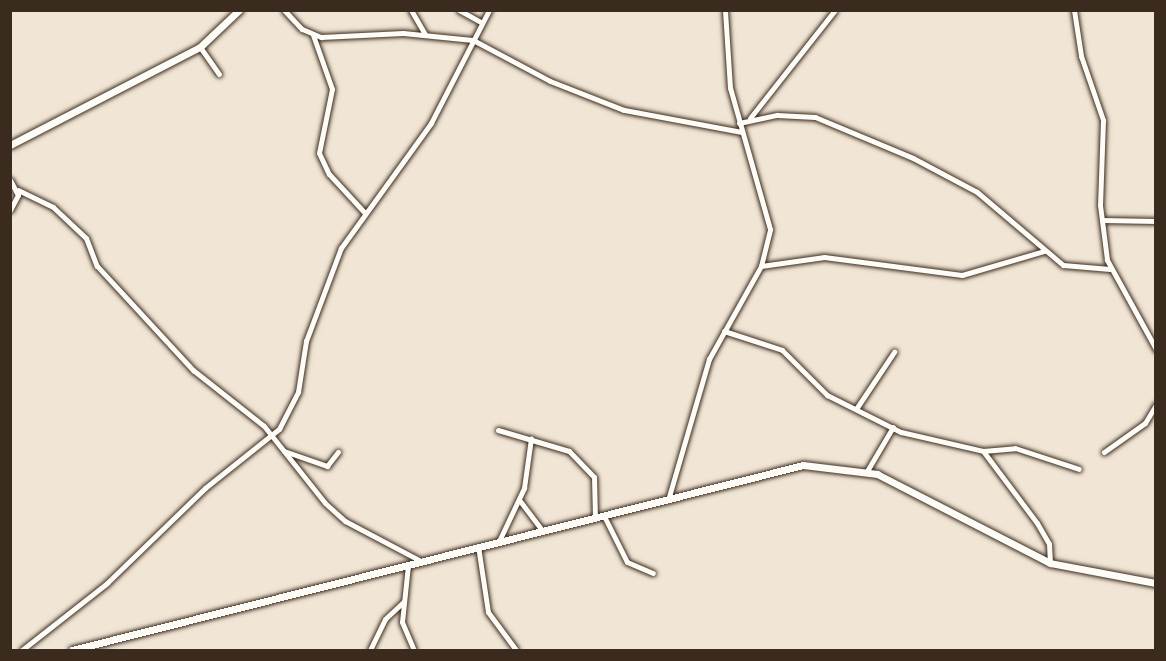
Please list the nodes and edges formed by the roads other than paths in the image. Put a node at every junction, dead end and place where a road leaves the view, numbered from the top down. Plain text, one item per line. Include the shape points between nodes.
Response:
1 (239, 10) edge
2 (284, 10) edge
3 (411, 10) edge
4 (459, 10) edge
5 (489, 10) edge
6 (725, 10) edge
7 (835, 10) edge
8 (1074, 10) edge
9 (482, 23) junction
10 (424, 34) junction
11 (313, 35) junction
12 (473, 40) junction
13 (200, 47) junction
14 (219, 74) dead end
15 (750, 118) junction
16 (739, 123) junction
17 (742, 132) junction
18 (10, 145) edge
19 (10, 180) edge
20 (18, 190) junction
21 (10, 210) edge
22 (365, 213) junction
23 (1102, 220) junction
24 (1155, 221) edge
25 (1044, 251) junction
26 (761, 266) junction
27 (1110, 269) junction
28 (724, 331) junction
29 (1155, 349) edge
30 (894, 352) dead end
31 (1155, 405) edge
32 (856, 409) junction
33 (893, 427) junction
34 (498, 430) dead end
35 (272, 438) junction
36 (531, 438) junction
37 (283, 450) junction
38 (983, 451) junction
39 (338, 452) dead end
40 (1104, 452) dead end
41 (1079, 469) dead end
42 (867, 471) junction
43 (668, 500) junction
44 (520, 501) junction
45 (604, 516) junction
46 (595, 518) junction
47 (543, 531) junction
48 (499, 541) junction
49 (478, 546) junction
50 (421, 561) junction
51 (1050, 563) junction
52 (408, 565) junction
53 (653, 573) dead end
54 (1155, 583) edge
55 (405, 600) junction
56 (22, 651) edge
57 (72, 651) edge
58 (370, 651) edge
59 (414, 651) edge
60 (516, 651) edge

1 - 13 street
2 - 11 street
3 - 10 street
4 - 9 street
5 - 9 street
6 - 16 street via 725,55
7 - 15 street
8 - 23 street via 1081,56 1103,120
9 - 12 street
10 - 11 street
10 - 12 street
11 - 22 street via 332,89 319,153 329,174
12 - 17 street via 531,72 624,110
12 - 22 street via 431,123
13 - 14 street
13 - 18 street
15 - 16 street
15 - 25 street via 803,114 880,142 976,192
16 - 17 street
17 - 26 street via 770,229
19 - 20 street
20 - 21 street
20 - 35 street via 67,219 87,238 92,260 193,370 249,412
22 - 35 street via 333,268 306,341 298,392
23 - 24 street
23 - 27 street
25 - 26 street via 962,275 824,258
25 - 27 street via 1063,265
26 - 28 street
27 - 29 street
28 - 32 street via 794,356 812,381
28 - 43 street via 710,359
30 - 32 street
31 - 40 street via 1144,423
32 - 33 street
33 - 38 street
33 - 42 street
34 - 36 street
35 - 37 street
35 - 56 street via 226,470 107,583
36 - 44 street
36 - 46 street via 569,451 590,471
37 - 39 street via 327,466
37 - 50 street via 345,520
38 - 41 street via 1015,448
38 - 51 street via 1037,523 1049,544
42 - 43 street via 803,465
42 - 51 street via 924,494
43 - 45 street
44 - 47 street
44 - 48 street
45 - 46 street
45 - 53 street via 627,562
46 - 47 street
47 - 48 street
48 - 49 street
49 - 50 street
49 - 60 street via 488,612
50 - 52 street
51 - 54 street
52 - 55 street
52 - 57 street
55 - 58 street via 385,619
55 - 59 street via 402,622

